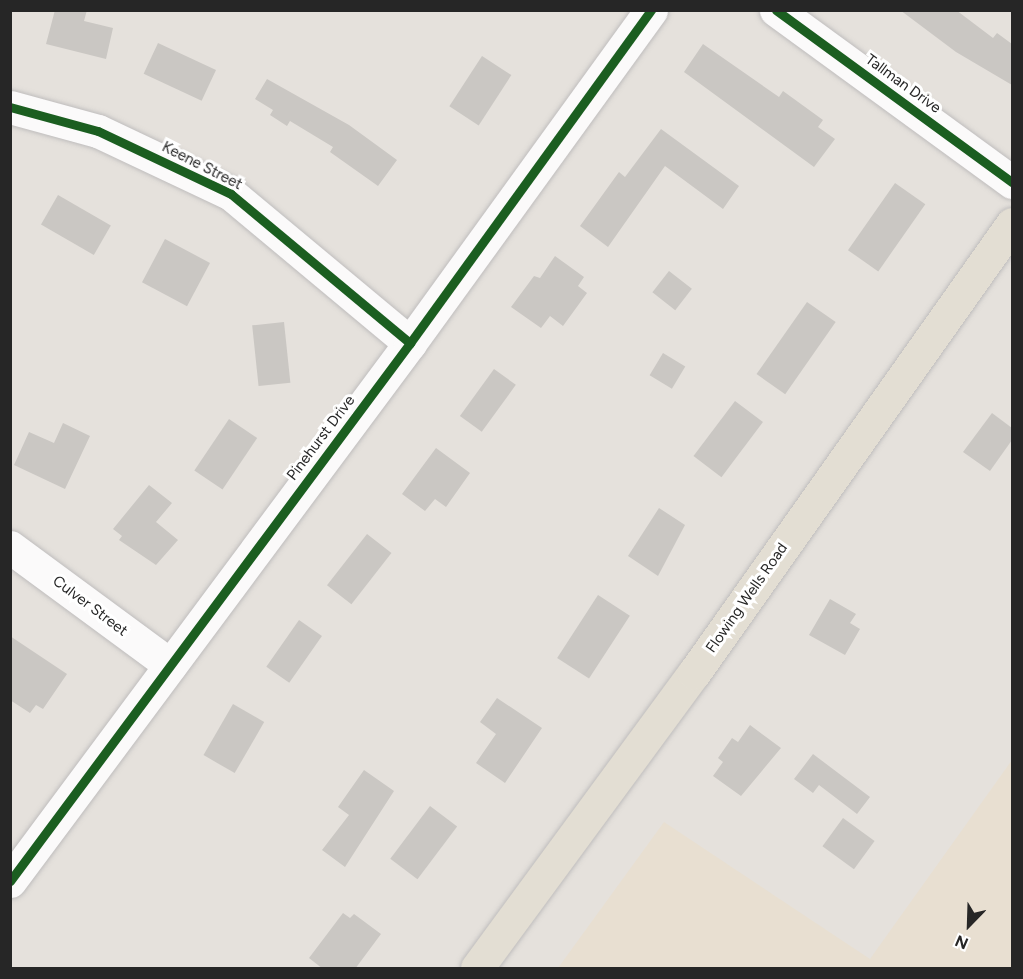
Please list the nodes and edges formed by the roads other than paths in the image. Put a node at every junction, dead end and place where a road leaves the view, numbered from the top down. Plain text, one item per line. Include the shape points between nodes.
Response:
1 (651, 10) edge
2 (776, 10) edge
3 (10, 107) edge
4 (1012, 182) edge
5 (1012, 224) edge
6 (410, 343) junction
7 (10, 547) edge
8 (170, 665) junction
9 (10, 881) edge
10 (477, 969) edge

1 - 6 street, Pinehurst Drive
2 - 4 street, Tallman Drive
3 - 6 street, Keene Street via 98,131 231,194
5 - 10 main road, Flowing Wells Road via 694,673
6 - 8 street, Pinehurst Drive
7 - 8 street, Culver Street
8 - 9 street, Pinehurst Drive

